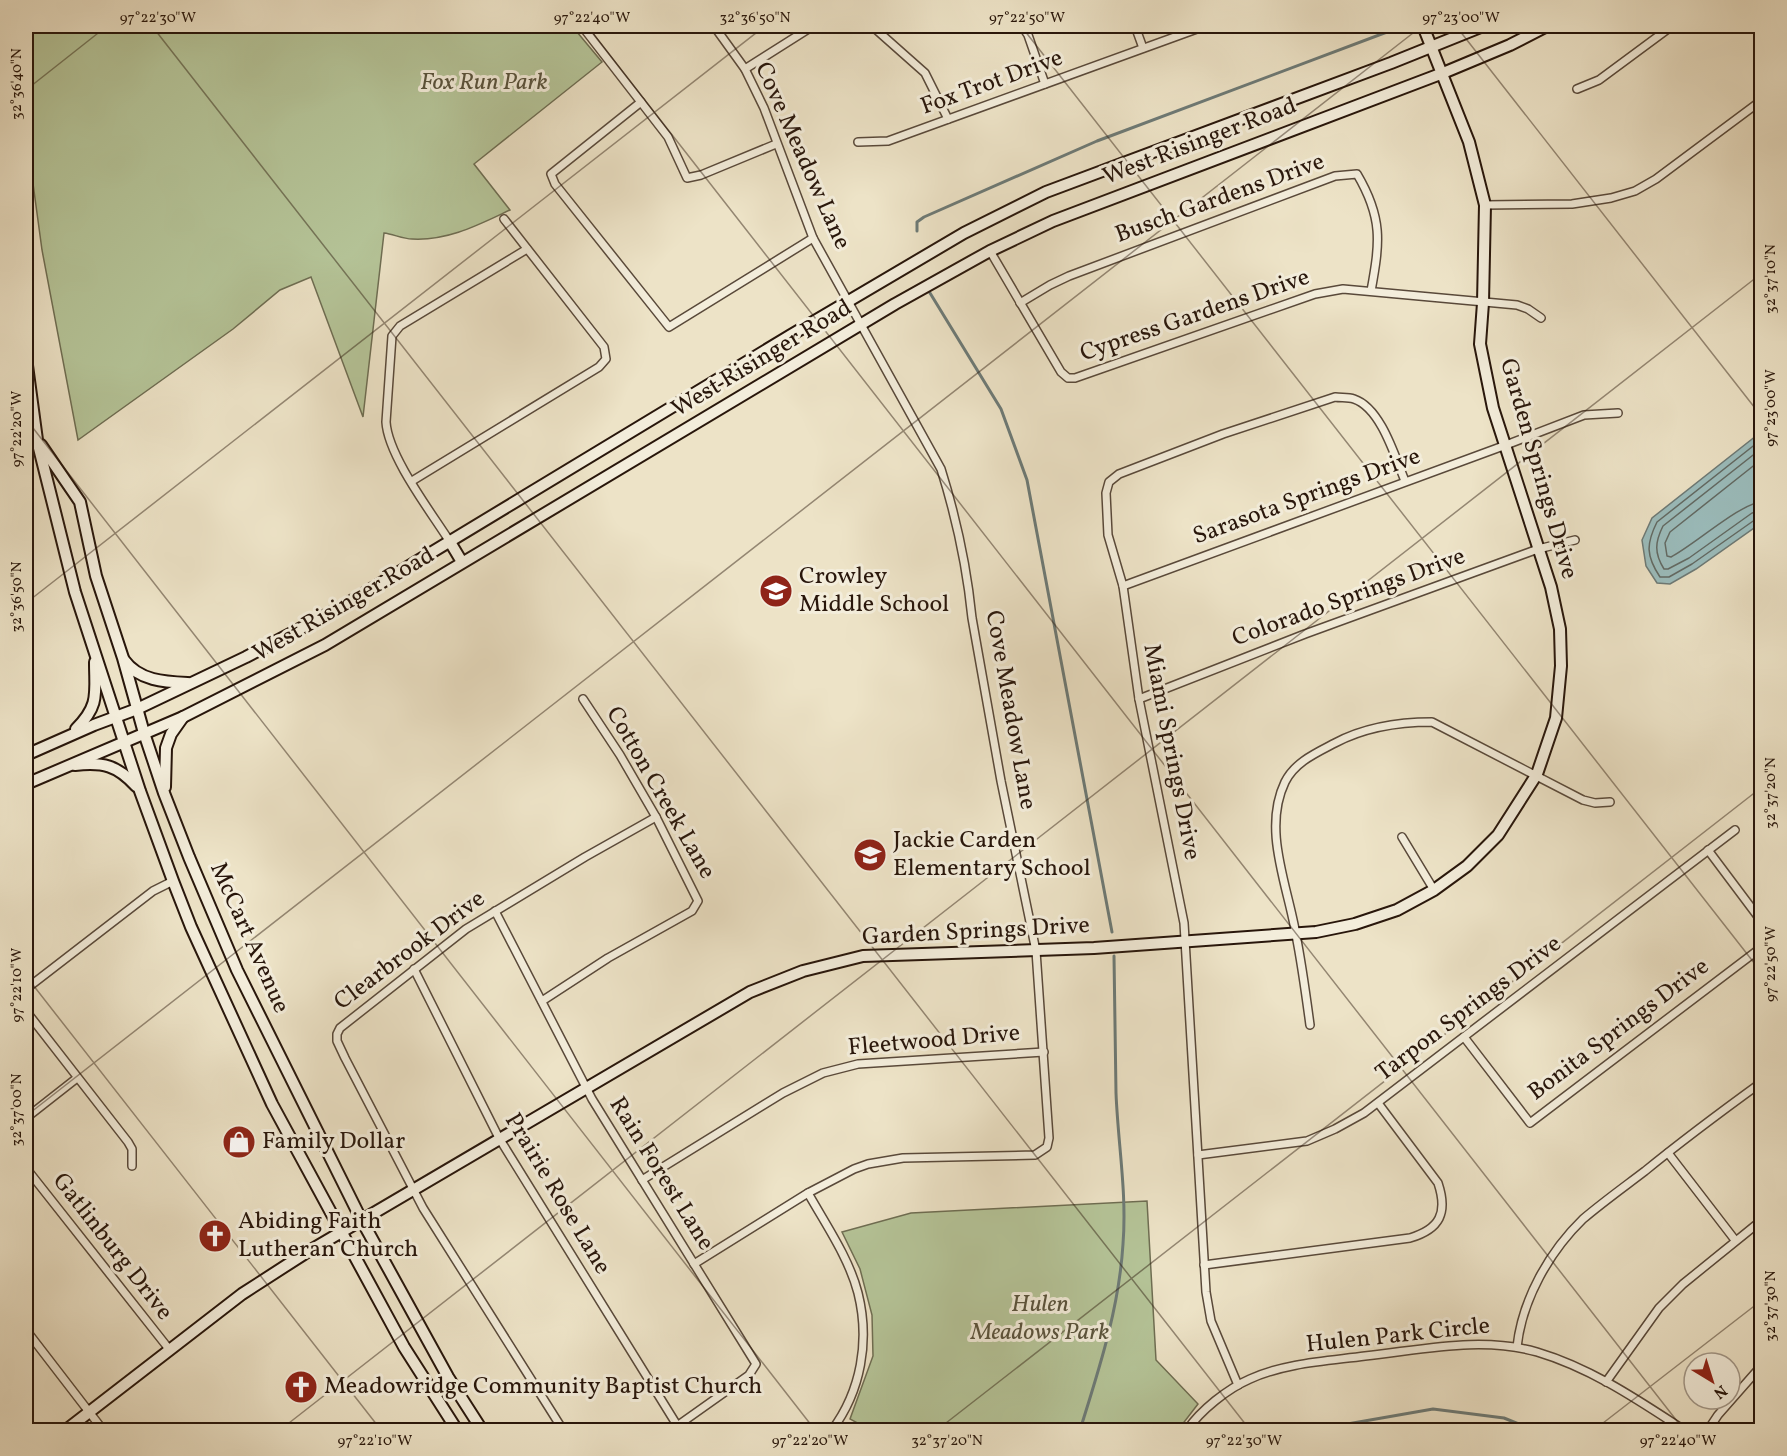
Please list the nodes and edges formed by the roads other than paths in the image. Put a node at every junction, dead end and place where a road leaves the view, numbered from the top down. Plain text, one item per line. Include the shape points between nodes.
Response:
1 (582, 26) edge
2 (714, 26) edge
3 (813, 26) edge
4 (872, 26) edge
5 (1022, 26) edge
6 (1135, 26) edge
7 (1205, 26) edge
8 (1423, 26) edge
9 (1484, 26) edge
10 (1547, 26) edge
11 (1672, 26) edge
12 (1432, 47) junction
13 (1143, 48) junction
14 (745, 69) junction
15 (1443, 73) junction
16 (1045, 84) junction
17 (1577, 89) dead end
18 (1761, 100) edge
19 (642, 102) junction
20 (948, 119) junction
21 (858, 142) dead end
22 (776, 144) junction
23 (1485, 205) junction
24 (504, 219) dead end
25 (813, 238) junction
26 (527, 249) junction
27 (990, 250) junction
28 (1371, 291) junction
29 (848, 301) junction
30 (1020, 303) junction
31 (1484, 303) junction
32 (1541, 318) dead end
33 (861, 325) junction
34 (26, 363) edge
35 (1618, 413) dead end
36 (37, 440) junction
37 (1506, 445) junction
38 (412, 481) junction
39 (1405, 481) junction
40 (1575, 540) dead end
41 (450, 542) junction
42 (1538, 549) junction
43 (462, 562) junction
44 (1123, 586) junction
45 (95, 652) junction
46 (123, 658) junction
47 (192, 683) junction
48 (583, 699) dead end
49 (1139, 699) junction
50 (137, 709) junction
51 (116, 717) junction
52 (183, 717) junction
53 (144, 733) junction
54 (70, 735) junction
55 (124, 741) junction
56 (26, 755) edge
57 (63, 766) junction
58 (1537, 774) junction
59 (26, 784) edge
60 (140, 791) junction
61 (164, 794) junction
62 (1610, 802) dead end
63 (656, 817) junction
64 (1735, 830) dead end
65 (1402, 837) dead end
66 (1708, 850) junction
67 (173, 881) junction
68 (1434, 890) junction
69 (495, 910) junction
70 (1761, 922) edge
71 (1296, 933) junction
72 (1186, 941) junction
73 (1761, 947) edge
74 (1036, 951) junction
75 (414, 969) junction
76 (26, 989) edge
77 (542, 1001) junction
78 (26, 1011) edge
79 (1310, 1025) dead end
80 (1464, 1037) junction
81 (1044, 1052) junction
82 (77, 1078) junction
83 (1761, 1082) edge
84 (586, 1088) junction
85 (1378, 1103) junction
86 (26, 1118) edge
87 (499, 1138) junction
88 (1668, 1153) junction
89 (1198, 1155) junction
90 (132, 1166) dead end
91 (26, 1168) edge
92 (642, 1180) junction
93 (412, 1188) junction
94 (808, 1193) junction
95 (361, 1218) junction
96 (1761, 1220) edge
97 (341, 1230) junction
98 (1735, 1240) junction
99 (694, 1264) junction
100 (1204, 1265) junction
101 (26, 1330) edge
102 (1517, 1347) junction
103 (169, 1349) junction
104 (1761, 1365) edge
105 (1606, 1382) junction
106 (1238, 1385) junction
107 (89, 1412) junction
108 (679, 1428) edge
109 (66, 1431) edge
110 (103, 1431) edge
111 (457, 1431) edge
112 (482, 1431) edge
113 (563, 1431) edge
114 (832, 1431) edge
115 (1187, 1431) edge
116 (1684, 1431) edge
117 (1708, 1431) edge

1 - 19 street
2 - 14 street, Cove Meadow Lane
3 - 14 street
4 - 20 street via 925,73
5 - 16 street
6 - 13 street
7 - 13 street, Fox Trot Drive
8 - 12 main road, Garden Springs Drive
9 - 12 main road, West Risinger Road
10 - 15 main road, West Risinger Road
11 - 17 street via 1599,80
12 - 15 main road, Garden Springs Drive
12 - 29 main road, West Risinger Road via 1046,192 963,233
13 - 16 street, Fox Trot Drive
14 - 22 street, Cove Meadow Lane
15 - 23 main road, Garden Springs Drive via 1473,152
15 - 27 main road, West Risinger Road via 1115,196
16 - 20 street, Fox Trot Drive
18 - 23 street via 1635,191 1572,204
19 - 22 street via 668,137 687,178
19 - 25 street via 551,174 669,327
20 - 21 street, Fox Trot Drive via 888,141
22 - 25 street, Cove Meadow Lane
23 - 31 main road, Garden Springs Drive
24 - 26 street
25 - 29 street, Cove Meadow Lane
26 - 38 street via 394,333 387,428
26 - 38 street via 604,347 606,359 599,367
27 - 30 street, Cypress Gardens Drive
27 - 33 main road, West Risinger Road
28 - 30 street, Cypress Gardens Drive via 1343,289 1315,294 1075,378 1061,372
28 - 30 street, Busch Gardens Drive via 1378,226 1373,203 1357,174 1335,176 1069,276
28 - 31 street, Cypress Gardens Drive
29 - 33 street, Cove Meadow Lane
29 - 41 main road, West Risinger Road
31 - 32 street, Cypress Gardens Drive via 1517,305
31 - 37 main road, Garden Springs Drive via 1480,344 1493,408
33 - 43 main road, West Risinger Road
33 - 74 street, Cove Meadow Lane via 942,469 970,594 1001,781
34 - 36 main road, McCart Avenue
35 - 37 street, Sarasota Springs Drive via 1584,415
36 - 45 main road, McCart Avenue via 75,592
36 - 46 main road, McCart Avenue via 80,502 96,576
37 - 39 street, Sarasota Springs Drive
37 - 42 main road, Garden Springs Drive
38 - 41 street
39 - 44 street, Sarasota Springs Drive
39 - 44 street, Miami Springs Drive via 1381,426 1369,409 1354,399 1335,397 1222,434 1119,474 1109,482 1105,505 1107,535
40 - 42 street, Colorado Springs Drive
41 - 43 main road
41 - 47 main road, West Risinger Road via 344,606
42 - 49 street, Colorado Springs Drive
42 - 58 main road, Garden Springs Drive via 1560,629 1561,666 1556,718
43 - 52 main road, West Risinger Road via 325,645
44 - 49 street, Miami Springs Drive
45 - 51 main road, McCart Avenue
45 - 54 main road via 93,707
46 - 47 main road via 145,677
46 - 50 main road, McCart Avenue
47 - 50 main road, West Risinger Road
48 - 63 street, Cotton Creek Lane
49 - 72 street, Miami Springs Drive
50 - 51 main road, West Risinger Road
50 - 53 main road, McCart Avenue
51 - 54 main road, West Risinger Road
51 - 55 main road, McCart Avenue
52 - 53 main road, West Risinger Road
52 - 61 main road via 166,748
53 - 55 main road, West Risinger Road
53 - 61 main road, McCart Avenue
54 - 56 main road, West Risinger Road
55 - 57 main road, West Risinger Road
55 - 60 main road, McCart Avenue
57 - 59 main road, West Risinger Road
57 - 60 main road via 103,764 126,775
58 - 62 street via 1583,800
58 - 68 main road, Garden Springs Drive via 1498,835 1467,866
58 - 71 street via 1432,722 1376,727 1306,758 1286,781 1277,808 1276,836
60 - 67 main road, McCart Avenue
61 - 95 main road, McCart Avenue via 237,970
63 - 69 street, Clearbrook Drive
63 - 77 street, Cotton Creek Lane via 696,896 696,905
64 - 66 street, Tarpon Springs Drive
65 - 68 street
66 - 70 street
66 - 80 street, Tarpon Springs Drive
67 - 76 street via 153,891
67 - 97 main road, McCart Avenue via 265,1089
68 - 71 main road, Garden Springs Drive via 1397,910 1355,924
69 - 75 street, Clearbrook Drive
69 - 77 street, Rain Forest Lane
71 - 72 main road, Garden Springs Drive
71 - 79 street
72 - 74 main road, Garden Springs Drive
72 - 89 street, Miami Springs Drive
73 - 80 street, Bonita Springs Drive via 1530,1123
74 - 81 street, Cove Meadow Lane
74 - 84 main road, Garden Springs Drive via 863,956 803,970 750,992
75 - 87 street, Prairie Rose Lane
75 - 93 street, Clearbrook Drive via 337,1034 345,1058
77 - 84 street, Rain Forest Lane
78 - 82 street
80 - 85 street, Tarpon Springs Drive
81 - 92 street, Fleetwood Drive via 858,1064 823,1073 783,1093
81 - 94 street, Cove Meadow Lane via 1049,1138 1044,1150 1035,1155 903,1158 868,1164
82 - 86 street
82 - 90 street via 128,1142
83 - 88 street
84 - 87 main road, Garden Springs Drive
84 - 92 street, Rain Forest Lane
85 - 89 street, Tarpon Springs Drive via 1335,1130 1307,1141
85 - 100 street via 1438,1183 1442,1211 1427,1233
87 - 93 main road, Garden Springs Drive
87 - 108 street, Prairie Rose Lane
88 - 98 street
88 - 102 street via 1582,1221 1562,1244 1534,1290
89 - 100 street, Miami Springs Drive
91 - 103 street, Gatlinburg Drive
92 - 99 street, Rain Forest Lane
93 - 95 main road, Garden Springs Drive
93 - 113 street, Clearbrook Drive
94 - 99 street, Cove Meadow Lane
94 - 114 street via 851,1275 864,1329 861,1363 852,1392
95 - 97 main road, Garden Springs Drive
95 - 112 main road, McCart Avenue
96 - 98 street
97 - 103 main road, Garden Springs Drive via 242,1294
97 - 111 main road, McCart Avenue via 404,1347
98 - 105 street via 1659,1308
99 - 108 street, Rain Forest Lane via 755,1367
100 - 106 street, Miami Springs Drive via 1211,1321
101 - 107 street
102 - 105 street, Hulen Park Circle via 1573,1364
102 - 106 street, Hulen Park Circle via 1464,1344 1320,1362 1292,1366
103 - 107 main road, Garden Springs Drive
104 - 117 street
105 - 116 street, Hulen Park Circle
106 - 115 street, Hulen Park Circle
107 - 109 main road, Garden Springs Drive
107 - 110 street

